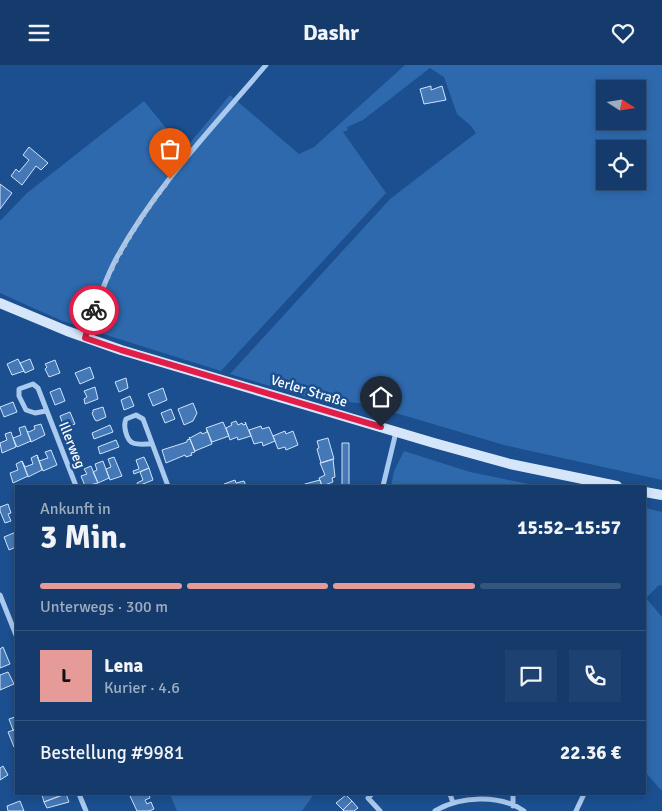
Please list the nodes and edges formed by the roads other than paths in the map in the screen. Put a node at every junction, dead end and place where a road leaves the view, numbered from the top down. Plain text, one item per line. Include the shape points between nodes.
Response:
1 (266, 65) edge
2 (0, 303) edge
3 (85, 338) junction
4 (46, 411) junction
5 (396, 432) junction
6 (151, 444) junction
7 (76, 485) edge
8 (168, 485) edge
9 (383, 485) edge
10 (612, 485) edge
11 (646, 492) edge
12 (662, 495) edge
13 (0, 595) edge
14 (15, 632) edge
15 (80, 795) edge
16 (371, 795) edge
17 (450, 795) edge
18 (514, 795) edge
19 (584, 795) edge
20 (453, 803) junction
21 (513, 806) junction
22 (86, 811) edge
23 (380, 811) edge
24 (435, 811) edge
25 (524, 811) edge
26 (576, 811) edge

1 - 3 street via 142,217 108,275
2 - 3 main road, Verler Straße
3 - 5 main road, Verler Straße
4 - 4 street, Illerweg via 35,385 20,389 19,396 26,410 35,413
4 - 7 street, Illerweg
5 - 9 street
5 - 10 main road, Verler Straße via 510,464
6 - 6 street via 140,416 126,419 124,426 130,440
6 - 8 street
11 - 12 main road
13 - 14 street
15 - 22 street
16 - 23 street via 368,798
17 - 20 street
18 - 21 street
19 - 26 street
20 - 21 street via 483,799
20 - 24 street
21 - 25 street

